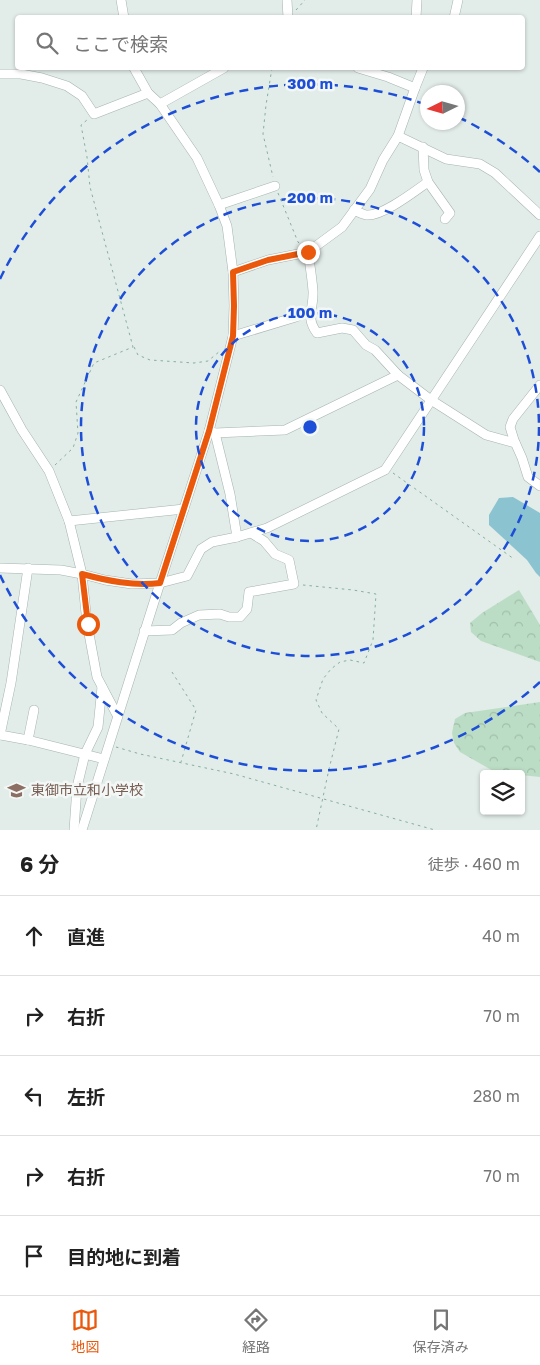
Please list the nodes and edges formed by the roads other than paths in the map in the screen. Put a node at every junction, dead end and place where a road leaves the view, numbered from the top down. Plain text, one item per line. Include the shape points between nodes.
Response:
1 (121, 0) edge
2 (287, 0) edge
3 (417, 0) edge
4 (458, 0) edge
5 (124, 15) edge
6 (288, 15) edge
7 (416, 15) edge
8 (455, 15) edge
9 (135, 70) edge
10 (220, 70) edge
11 (365, 70) edge
12 (422, 70) edge
13 (0, 74) edge
14 (415, 88) junction
15 (148, 93) junction
16 (160, 104) junction
17 (398, 136) junction
18 (423, 148) junction
19 (428, 182) junction
20 (275, 186) road end
21 (220, 205) junction
22 (354, 210) junction
23 (540, 216) edge
24 (445, 220) dead end
25 (540, 236) edge
26 (308, 252) junction
27 (233, 272) junction
28 (310, 311) junction
29 (232, 340) junction
30 (398, 375) junction
31 (540, 385) edge
32 (0, 390) edge
33 (431, 400) junction
34 (212, 432) junction
35 (515, 443) junction
36 (540, 486) edge
37 (184, 509) junction
38 (69, 521) junction
39 (251, 533) junction
40 (237, 537) junction
41 (0, 568) edge
42 (28, 568) junction
43 (82, 574) junction
44 (160, 583) junction
45 (144, 631) junction
46 (102, 687) junction
47 (34, 710) dead end
48 (117, 716) junction
49 (0, 735) edge
50 (28, 740) junction
51 (85, 754) junction
52 (104, 759) junction
53 (74, 830) edge
54 (82, 830) edge

1 - 5 street
2 - 6 street
3 - 7 street
4 - 8 street
9 - 15 street
10 - 16 street
11 - 14 street
12 - 14 street
13 - 15 street via 21,74 67,86 82,96 94,114
14 - 17 street
15 - 16 street
16 - 21 street via 197,158
17 - 18 street
17 - 22 street via 370,189
18 - 19 street
18 - 23 street via 446,158 480,164 495,173
19 - 22 street via 408,197 374,214 365,215
19 - 24 street via 450,213
20 - 21 street
21 - 27 street via 227,226
22 - 26 street via 342,227
25 - 33 street
26 - 27 street via 268,260
26 - 28 street via 313,293
27 - 29 street
28 - 29 street
28 - 30 street via 312,326 318,333 342,328 353,330
29 - 34 street
30 - 33 street
30 - 34 street via 284,430
31 - 35 street via 513,419 510,427
32 - 38 street via 49,471
33 - 35 street via 486,435
33 - 39 street via 385,470
34 - 37 street
34 - 40 street via 230,494
35 - 36 street via 528,477
37 - 38 street
37 - 44 street
38 - 43 street
39 - 40 street
39 - 45 street via 264,540 275,554 289,560 294,584 249,592 247,609 240,617 199,615 172,630
40 - 44 street via 212,542 201,550 187,576
41 - 42 street
42 - 43 street
42 - 49 street
43 - 44 street via 132,584
43 - 46 street via 97,678
44 - 45 street
45 - 48 street
46 - 48 street
46 - 51 street via 98,727
47 - 50 street
48 - 52 street
49 - 50 street
50 - 51 street
51 - 52 street
51 - 53 street via 77,787
52 - 54 street

